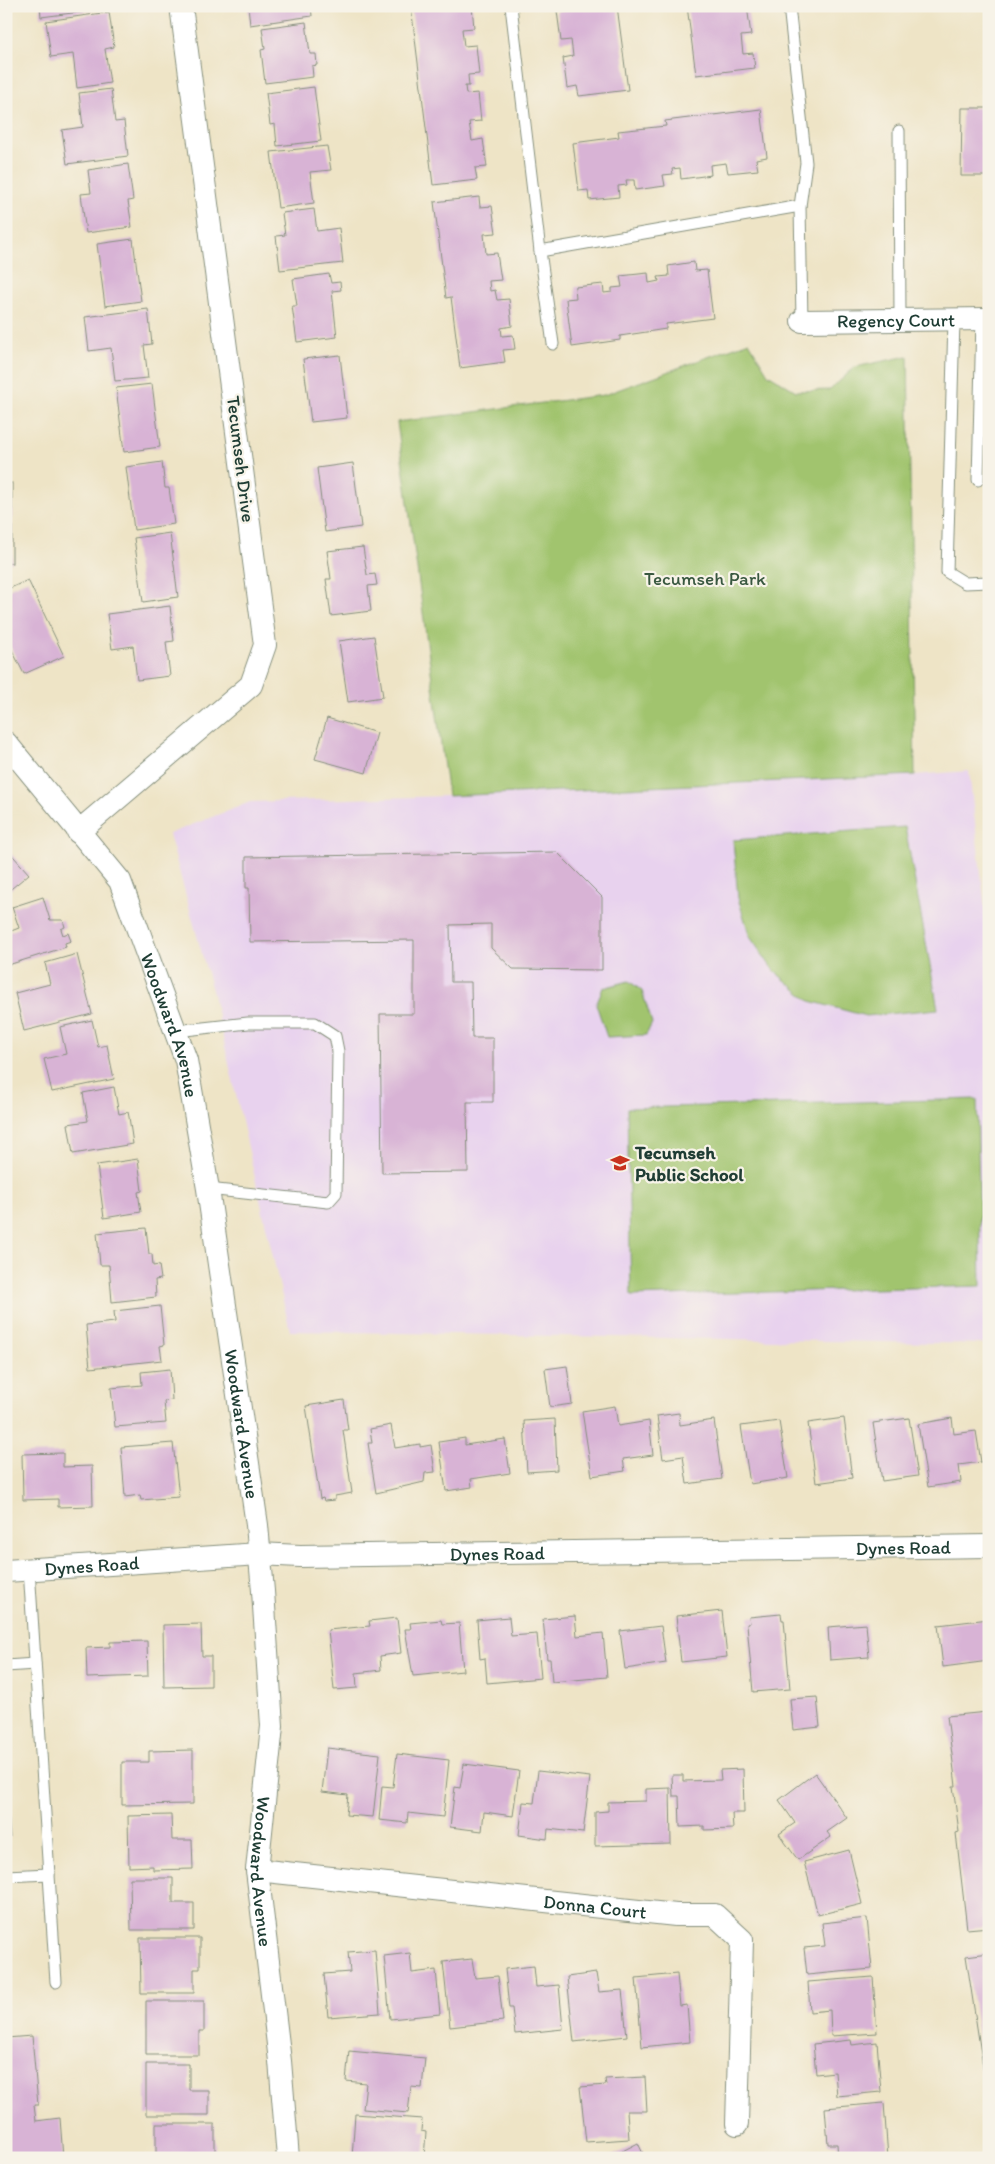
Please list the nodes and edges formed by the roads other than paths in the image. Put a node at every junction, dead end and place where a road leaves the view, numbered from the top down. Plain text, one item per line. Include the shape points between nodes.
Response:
1 (181, 6) edge
2 (510, 6) edge
3 (789, 6) edge
4 (899, 131) dead end
5 (800, 206) junction
6 (540, 251) junction
7 (985, 319) edge
8 (900, 320) junction
9 (954, 320) junction
10 (802, 321) joint
11 (553, 344) dead end
12 (978, 480) dead end
13 (989, 582) edge
14 (6, 743) edge
15 (78, 832) junction
16 (176, 1031) junction
17 (208, 1189) junction
18 (989, 1546) edge
19 (259, 1554) junction
20 (29, 1569) junction
21 (6, 1571) edge
22 (35, 1664) junction
23 (6, 1666) edge
24 (257, 1870) junction
25 (49, 1874) junction
26 (6, 1876) edge
27 (56, 1982) dead end
28 (737, 2124) dead end
29 (288, 2158) edge

1 - 15 street, Tecumseh Drive via 265,645 251,685
2 - 6 lane
3 - 5 lane via 806,163
4 - 8 lane
5 - 6 lane
5 - 10 lane
6 - 11 lane
7 - 9 street, Regency Court
7 - 12 lane
8 - 9 street, Regency Court
8 - 10 street, Regency Court
9 - 13 lane via 947,572 965,583
14 - 15 street, Woodward Avenue
15 - 16 street, Woodward Avenue via 120,881
16 - 17 street, Woodward Avenue via 186,1060
16 - 17 lane via 248,1023 315,1023 335,1036 337,1044 336,1193 328,1202
17 - 19 street, Woodward Avenue
18 - 19 street, Dynes Road
19 - 20 street, Dynes Road
19 - 24 street, Woodward Avenue via 272,1726
20 - 21 street, Dynes Road
20 - 22 lane
22 - 23 lane
22 - 25 lane
24 - 28 street, Donna Court via 676,1915 715,1915 742,1940
24 - 29 street, Woodward Avenue
25 - 26 lane
25 - 27 lane

